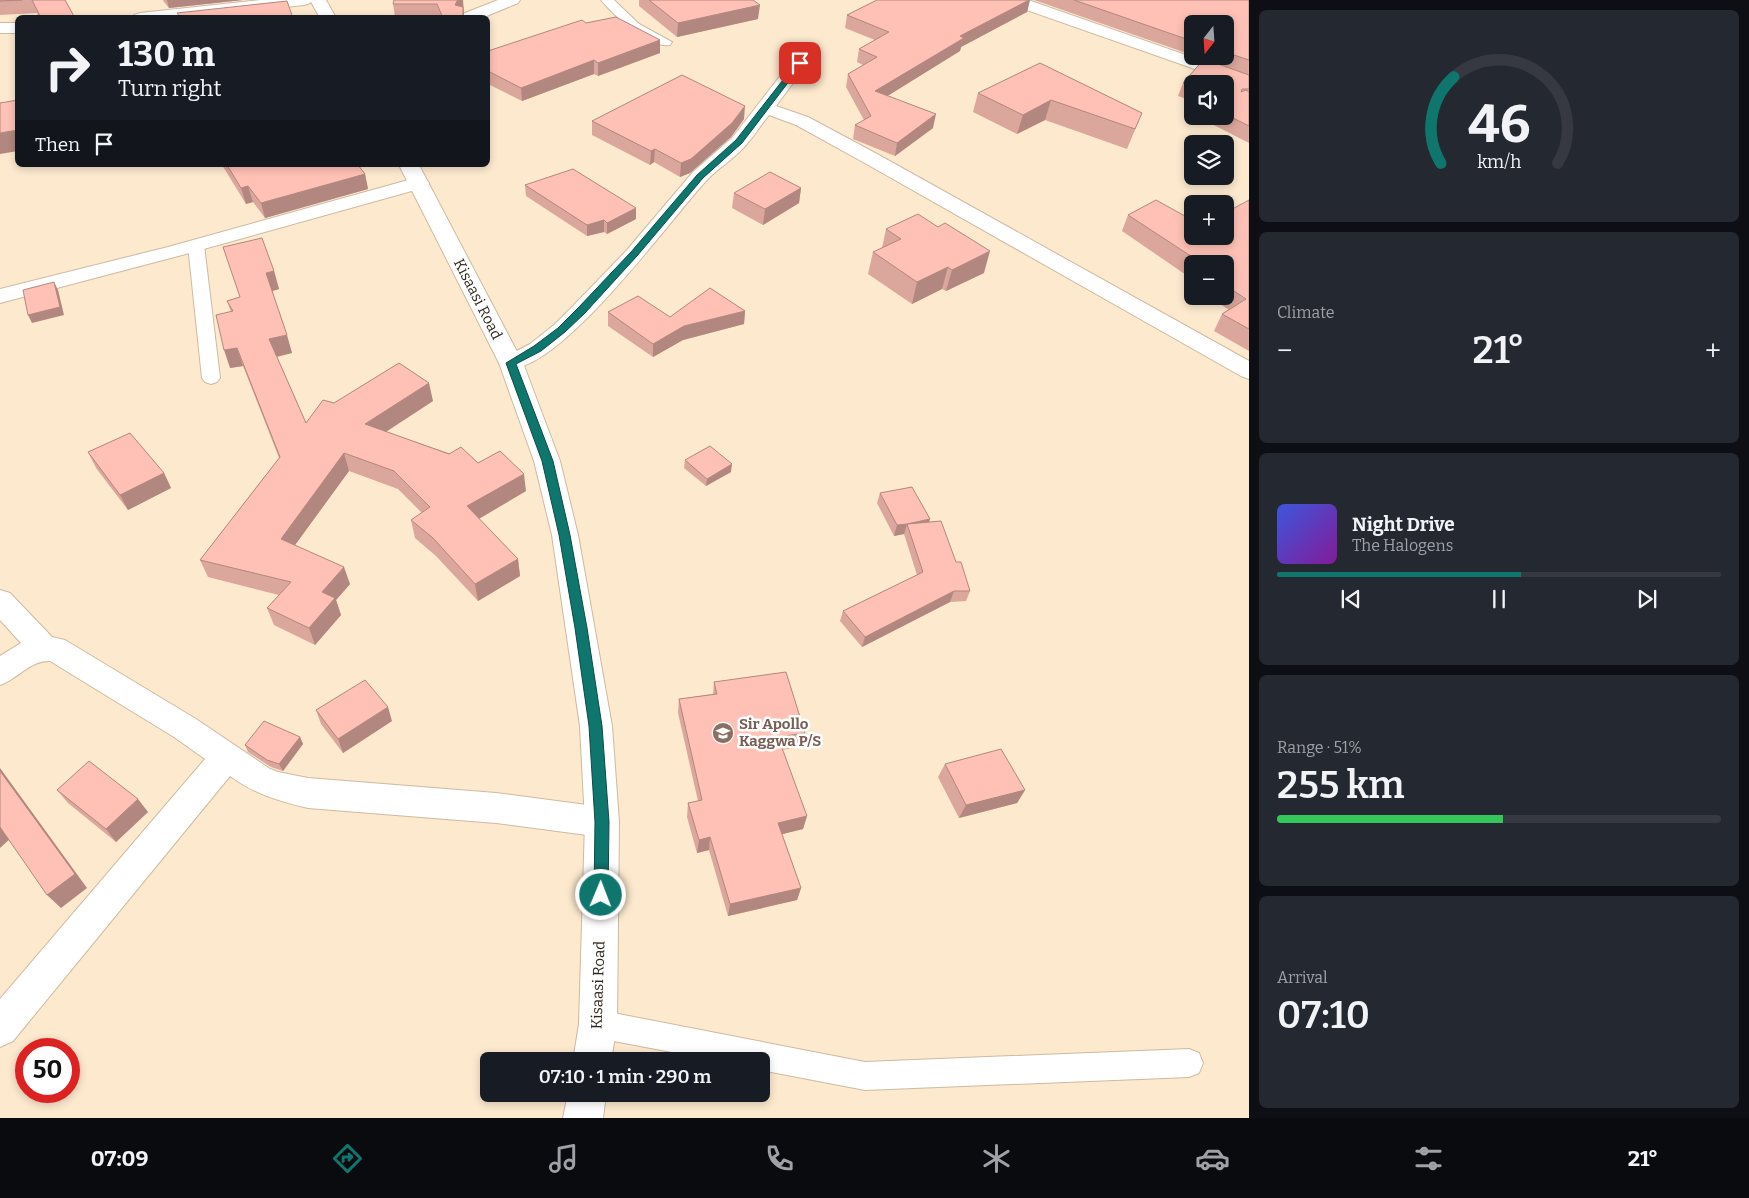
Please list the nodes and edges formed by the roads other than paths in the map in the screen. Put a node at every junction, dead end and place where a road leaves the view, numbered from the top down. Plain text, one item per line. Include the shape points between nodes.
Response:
1 (304, 0) edge
2 (318, 0) edge
3 (512, 0) edge
4 (607, 0) edge
5 (1013, 0) edge
6 (167, 15) edge
7 (326, 15) edge
8 (474, 15) edge
9 (0, 28) edge
10 (15, 28) edge
11 (666, 42) dead end
12 (811, 48) dead end
13 (1249, 83) edge
14 (766, 108) junction
15 (414, 174) edge
16 (196, 245) junction
17 (0, 296) edge
18 (511, 363) junction
19 (1249, 371) edge
20 (211, 378) dead end
21 (0, 601) edge
22 (43, 647) junction
23 (0, 673) edge
24 (227, 756) junction
25 (602, 822) junction
26 (598, 1024) junction
27 (0, 1028) edge
28 (593, 1052) edge
29 (1189, 1063) dead end
30 (586, 1102) edge
31 (583, 1118) edge

1 - 6 street
2 - 7 street
3 - 8 street
4 - 11 lane via 635,26
5 - 13 street
9 - 10 street
12 - 14 street
14 - 18 street via 739,142 700,176 582,310 538,348
14 - 19 street via 802,121 870,158
15 - 16 street
15 - 18 street, Kisaasi Road
16 - 17 street
16 - 20 lane
18 - 25 street, Kisaasi Road via 548,461 564,535 596,726
21 - 22 street
22 - 23 street via 31,650
22 - 24 street via 55,648
24 - 25 street via 259,780 308,793 496,808
24 - 27 street
25 - 26 street, Kisaasi Road
26 - 28 street, Kisaasi Road
26 - 29 lane via 865,1076
30 - 31 street

